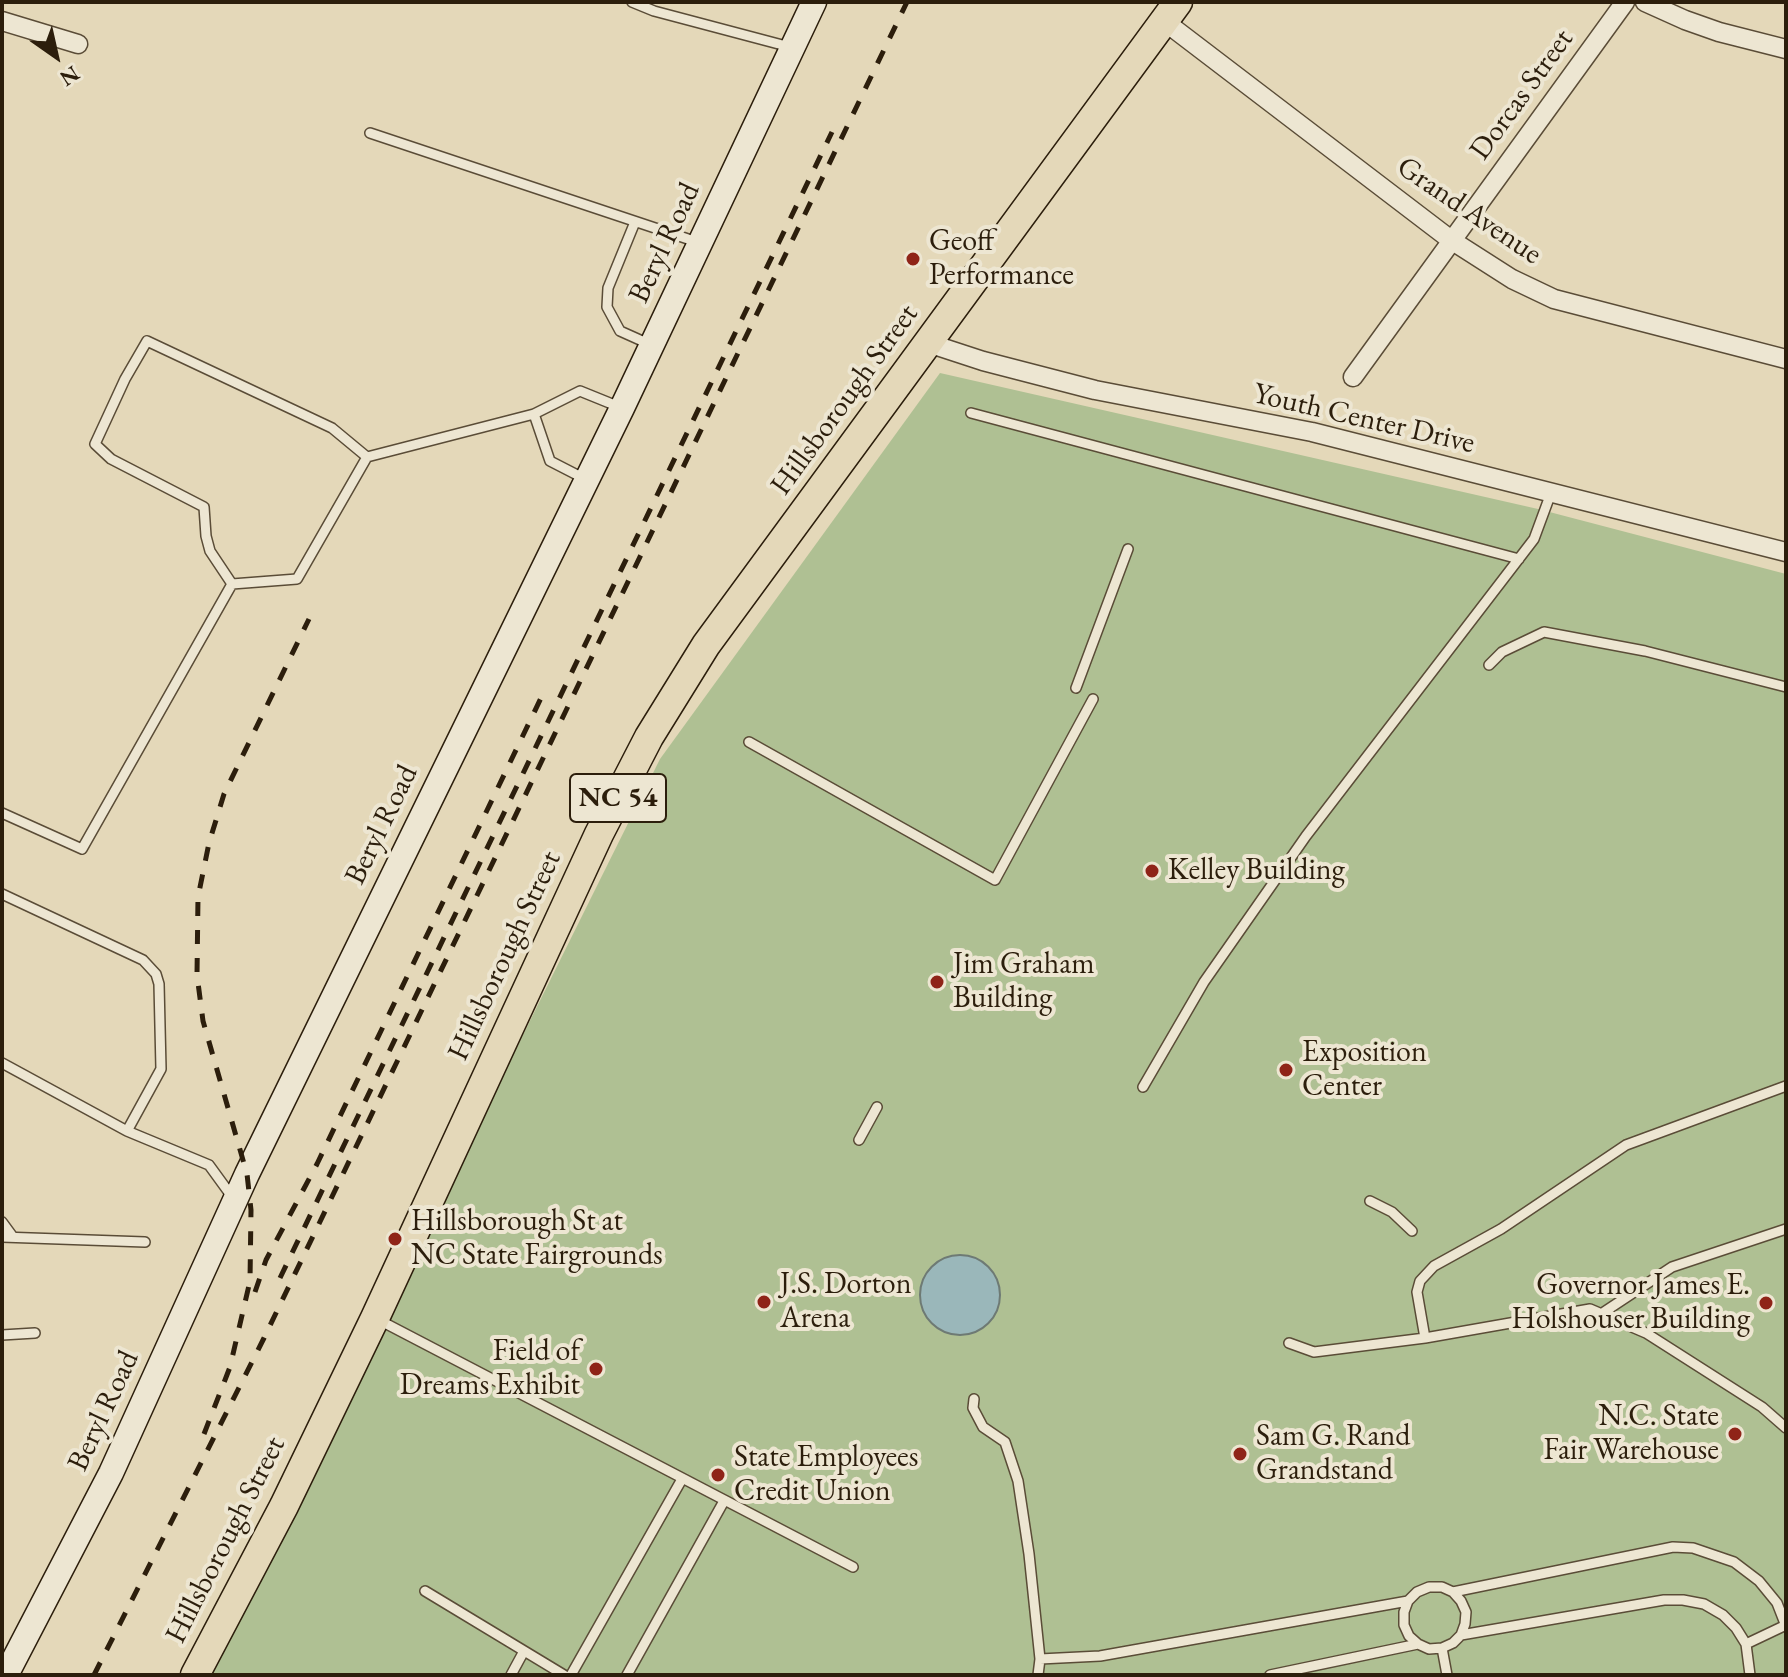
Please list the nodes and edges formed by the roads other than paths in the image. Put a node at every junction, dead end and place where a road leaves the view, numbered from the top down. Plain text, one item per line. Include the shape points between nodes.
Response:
1 (632, 2) edge
2 (814, 2) edge
3 (1625, 2) edge
4 (1645, 2) edge
5 (1171, 12) edge
6 (2, 21) edge
7 (78, 44) dead end
8 (793, 47) junction
9 (1786, 49) edge
10 (370, 133) dead end
11 (635, 222) junction
12 (1451, 240) junction
13 (700, 243) junction
14 (928, 343) junction
15 (652, 345) junction
16 (1786, 359) edge
17 (1353, 377) dead end
18 (622, 408) junction
19 (971, 413) dead end
20 (534, 414) junction
21 (367, 457) junction
22 (587, 480) junction
23 (1551, 493) junction
24 (1128, 549) dead end
25 (1786, 552) edge
26 (1519, 559) junction
27 (232, 584) junction
28 (1489, 665) dead end
29 (1786, 687) edge
30 (1076, 688) dead end
31 (1093, 699) dead end
32 (749, 742) dead end
33 (2, 813) edge
34 (2, 894) edge
35 (2, 1063) edge
36 (1786, 1086) edge
37 (1143, 1087) dead end
38 (877, 1107) dead end
39 (127, 1131) junction
40 (859, 1140) dead end
41 (236, 1201) junction
42 (1370, 1201) dead end
43 (2, 1222) edge
44 (1786, 1229) edge
45 (1412, 1231) dead end
46 (7, 1237) edge
47 (145, 1242) dead end
48 (1601, 1314) junction
49 (375, 1318) junction
50 (35, 1333) dead end
51 (2, 1335) edge
52 (1425, 1338) junction
53 (1289, 1343) dead end
54 (974, 1399) dead end
55 (1786, 1428) edge
56 (682, 1479) junction
57 (724, 1501) junction
58 (853, 1567) dead end
59 (425, 1591) dead end
60 (1453, 1592) junction
61 (1408, 1601) junction
62 (1786, 1625) edge
63 (1461, 1635) junction
64 (1418, 1644) junction
65 (1746, 1644) junction
66 (1442, 1648) junction
67 (524, 1651) junction
68 (1040, 1659) junction
69 (6, 1675) edge
70 (195, 1675) edge
71 (511, 1675) edge
72 (564, 1675) edge
73 (571, 1675) edge
74 (627, 1675) edge
75 (1038, 1675) edge
76 (1270, 1675) edge
77 (1447, 1675) edge
78 (1750, 1675) edge

1 - 8 lane
2 - 8 street, Beryl Road
3 - 12 street, Dorcas Street
4 - 9 street via 1719,32
5 - 12 street, Grand Avenue
5 - 14 main road, Hillsborough Street / NC 54
6 - 7 street
8 - 13 street, Beryl Road
10 - 11 lane
11 - 13 lane
11 - 15 lane via 608,288 607,307 620,331
12 - 16 street, Grand Avenue via 1554,299
12 - 17 street, Dorcas Street
13 - 15 street, Beryl Road
14 - 23 street, Youth Center Drive via 1095,390 1312,432
14 - 49 main road, Hillsborough Street / NC 54 via 706,645 649,737
15 - 18 street, Beryl Road
18 - 20 lane via 580,391
18 - 22 street, Beryl Road
19 - 26 lane
20 - 21 lane
20 - 22 lane via 550,461
21 - 27 lane via 297,579
21 - 27 lane via 332,428 147,341 95,444 111,459 204,507 210,551
22 - 41 street, Beryl Road
23 - 25 street, Youth Center Drive
23 - 26 lane via 1534,539
24 - 30 lane
26 - 37 lane via 1298,848 1204,982
27 - 33 lane via 82,849
28 - 29 lane via 1502,652 1544,632
31 - 32 lane via 995,880
34 - 39 lane via 143,960 156,974 161,1069
35 - 39 lane
36 - 52 lane via 1626,1145 1501,1229 1434,1266 1417,1292
38 - 40 lane
39 - 41 lane via 209,1165
41 - 69 street, Beryl Road via 111,1473
42 - 45 lane
43 - 46 lane
44 - 48 lane via 1672,1267
46 - 47 lane
48 - 52 lane via 1590,1309
48 - 55 lane via 1646,1333
49 - 56 lane
49 - 70 main road, Hillsborough Street / NC 54
50 - 51 lane
52 - 53 lane via 1314,1352
54 - 68 lane via 983,1427 1005,1442 1021,1493
56 - 57 lane
56 - 73 lane
57 - 58 lane
57 - 74 lane
59 - 67 lane
60 - 61 lane via 1429,1587
60 - 62 lane via 1673,1547 1693,1548 1734,1562 1759,1581
60 - 63 lane via 1466,1612
61 - 64 lane via 1404,1625
61 - 68 lane via 1100,1656
62 - 65 lane
63 - 65 lane via 1683,1600 1723,1615
63 - 66 lane
64 - 66 lane
64 - 76 lane
65 - 78 lane
66 - 77 lane
67 - 71 lane
67 - 72 lane
68 - 75 lane

